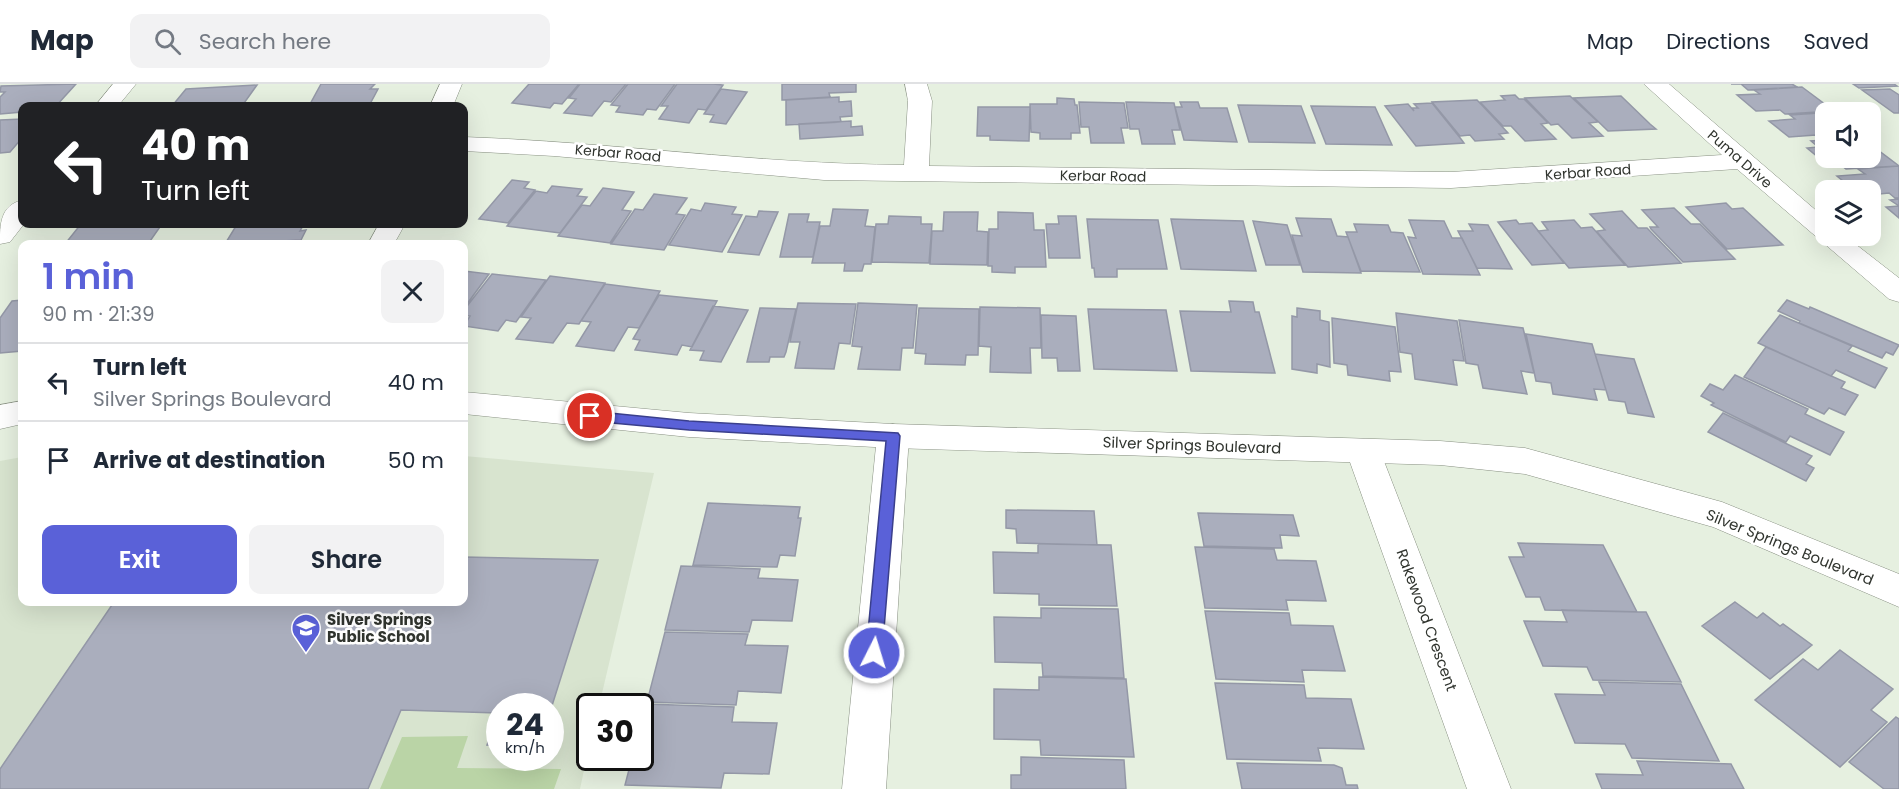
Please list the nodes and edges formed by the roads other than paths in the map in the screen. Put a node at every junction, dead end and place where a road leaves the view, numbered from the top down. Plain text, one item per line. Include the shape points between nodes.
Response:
1 (125, 84) edge
2 (451, 84) edge
3 (916, 84) edge
4 (1655, 84) edge
5 (109, 102) edge
6 (444, 102) edge
7 (468, 144) edge
8 (1742, 161) junction
9 (916, 172) junction
10 (18, 213) edge
11 (1815, 224) edge
12 (0, 236) edge
13 (1842, 246) edge
14 (1899, 293) edge
15 (468, 403) edge
16 (18, 414) edge
17 (0, 417) edge
18 (893, 436) junction
19 (1363, 451) junction
20 (1899, 591) edge
21 (864, 789) edge
22 (1490, 789) edge

1 - 5 street
2 - 6 street
3 - 9 street via 920,101
4 - 8 street, Puma Drive
7 - 9 street, Kerbar Road via 539,146 824,172
8 - 9 street, Kerbar Road via 1451,180
8 - 11 street, Puma Drive
10 - 12 street
13 - 14 street, Puma Drive
15 - 18 street, Silver Springs Boulevard via 689,425
16 - 17 street
18 - 19 street, Silver Springs Boulevard
18 - 21 street
19 - 20 street, Silver Springs Boulevard via 1525,461 1722,516
19 - 22 street, Rakewood Crescent

